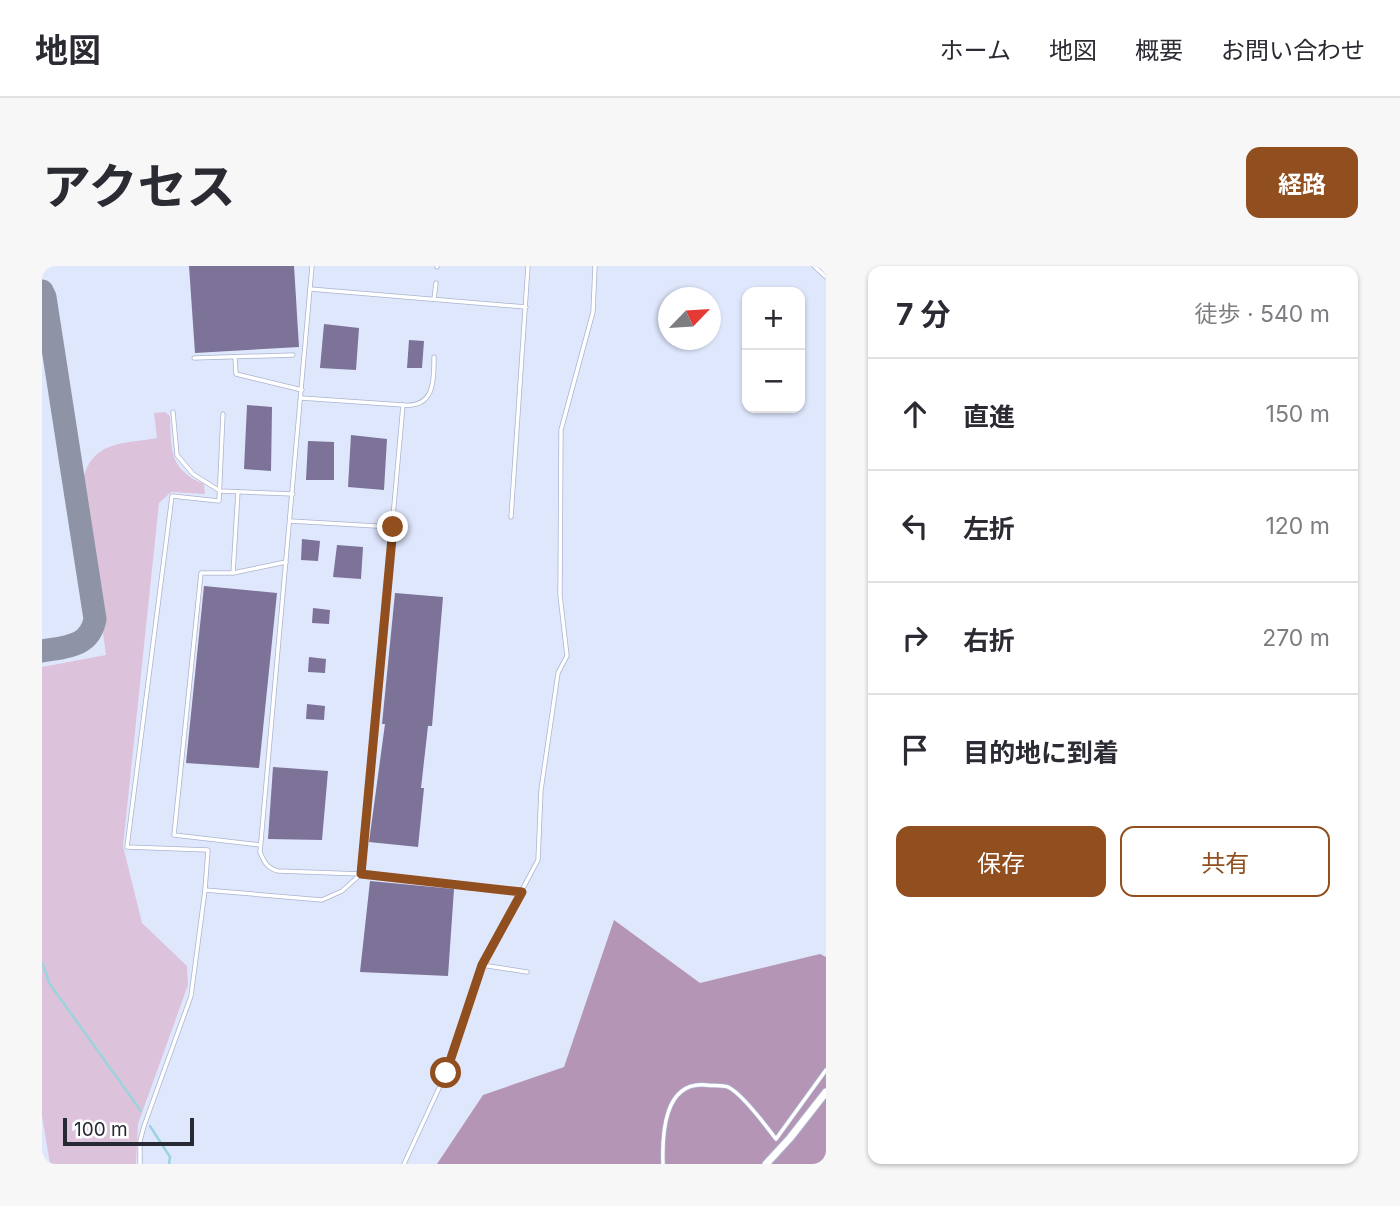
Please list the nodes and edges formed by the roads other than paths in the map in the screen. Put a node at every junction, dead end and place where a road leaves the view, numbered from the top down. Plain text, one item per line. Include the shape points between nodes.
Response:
1 (312, 266) edge
2 (528, 266) edge
3 (595, 266) edge
4 (814, 266) edge
5 (826, 277) edge
6 (436, 283) dead end
7 (310, 289) junction
8 (434, 299) junction
9 (526, 307) junction
10 (293, 355) dead end
11 (235, 357) junction
12 (434, 357) dead end
13 (194, 358) dead end
14 (302, 390) junction
15 (301, 398) junction
16 (403, 405) junction
17 (173, 412) dead end
18 (223, 414) dead end
19 (219, 491) junction
20 (238, 492) junction
21 (293, 494) junction
22 (511, 517) dead end
23 (290, 521) junction
24 (393, 527) junction
25 (286, 562) junction
26 (233, 573) junction
27 (260, 845) junction
28 (361, 874) junction
29 (205, 890) junction
30 (522, 892) junction
31 (482, 965) junction
32 (527, 972) dead end
33 (826, 1070) edge
34 (826, 1092) edge
35 (139, 1164) edge
36 (404, 1164) edge
37 (663, 1164) edge
38 (766, 1164) edge

1 - 7 lane
2 - 9 lane
3 - 30 lane via 593,312 561,430 560,595 567,656 558,673 541,790 538,860
4 - 5 lane
6 - 8 lane
7 - 8 lane
7 - 14 lane
8 - 9 lane
9 - 22 lane
10 - 11 lane
11 - 13 lane
11 - 14 lane via 236,374
12 - 16 lane via 428,397 412,406
14 - 15 lane
15 - 16 lane
15 - 21 lane
16 - 24 lane
17 - 19 lane via 177,455
18 - 19 lane
19 - 20 lane
19 - 29 lane via 219,501 172,496 127,847 208,850
20 - 21 lane
20 - 26 lane
21 - 23 lane
23 - 24 lane
23 - 25 lane
24 - 28 lane
25 - 26 lane
25 - 27 lane
26 - 27 lane via 201,573 174,835
27 - 28 lane via 270,869
28 - 29 lane via 342,891 322,900
28 - 30 lane
29 - 35 lane via 191,996 144,1126
30 - 31 lane
31 - 32 lane
31 - 36 lane via 446,1073
33 - 37 lane via 776,1139 728,1087 685,1087 672,1102 662,1132
34 - 38 street

